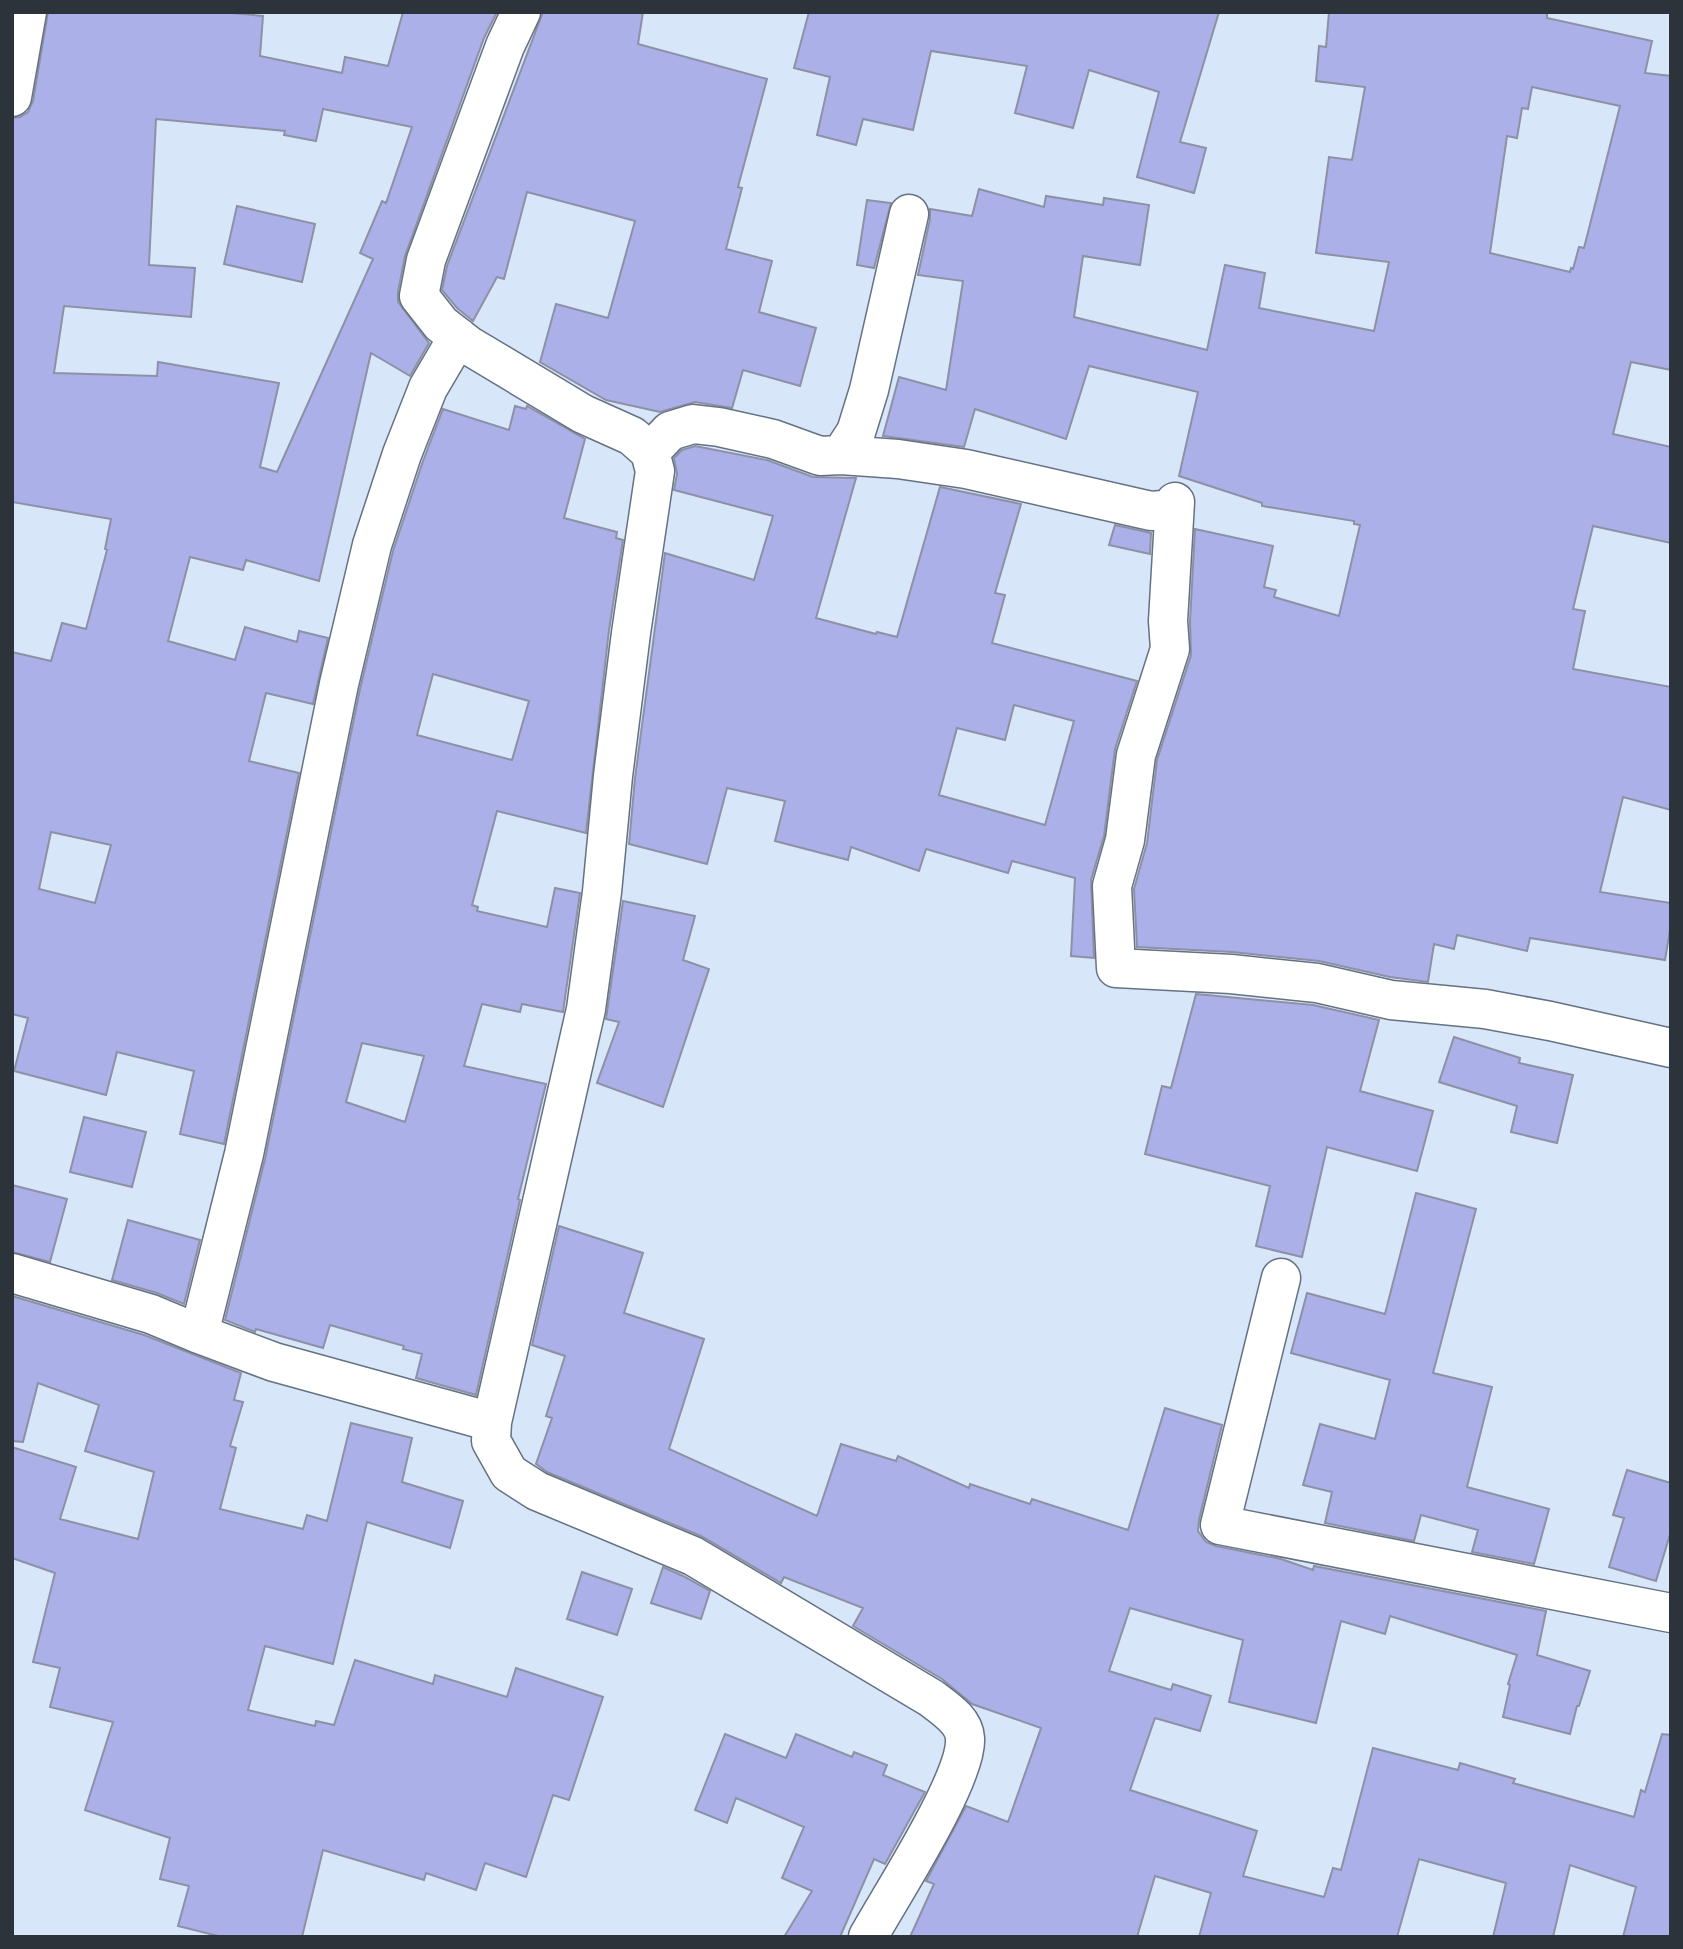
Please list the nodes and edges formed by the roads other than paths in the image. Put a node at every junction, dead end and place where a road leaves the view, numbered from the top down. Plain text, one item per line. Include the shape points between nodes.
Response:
1 (27, 12) edge
2 (521, 12) edge
3 (12, 97) edge
4 (909, 214) dead end
5 (458, 337) junction
6 (650, 452) junction
7 (841, 455) junction
8 (1671, 1048) edge
9 (12, 1273) edge
10 (1281, 1278) dead end
11 (199, 1335) junction
12 (492, 1422) junction
13 (1671, 1614) edge
14 (868, 1937) edge

1 - 3 street
2 - 5 street via 425,260 419,296
4 - 7 street via 869,390 856,432
5 - 6 street via 583,414 632,436
5 - 11 street via 428,388 372,545 339,684 244,1154
6 - 7 street via 670,431 693,424 773,439 820,456
6 - 12 street via 655,471 586,1009
7 - 8 street via 966,469 1151,511 1174,505 1170,649 1136,755 1125,840 1112,886 1116,968 1317,983 1391,1000 1485,1009
9 - 11 street via 151,1314
10 - 13 street via 1220,1525
11 - 12 street via 274,1362
12 - 14 street via 491,1441 509,1473 537,1490 693,1556 907,1683 956,1718 965,1737 961,1765

